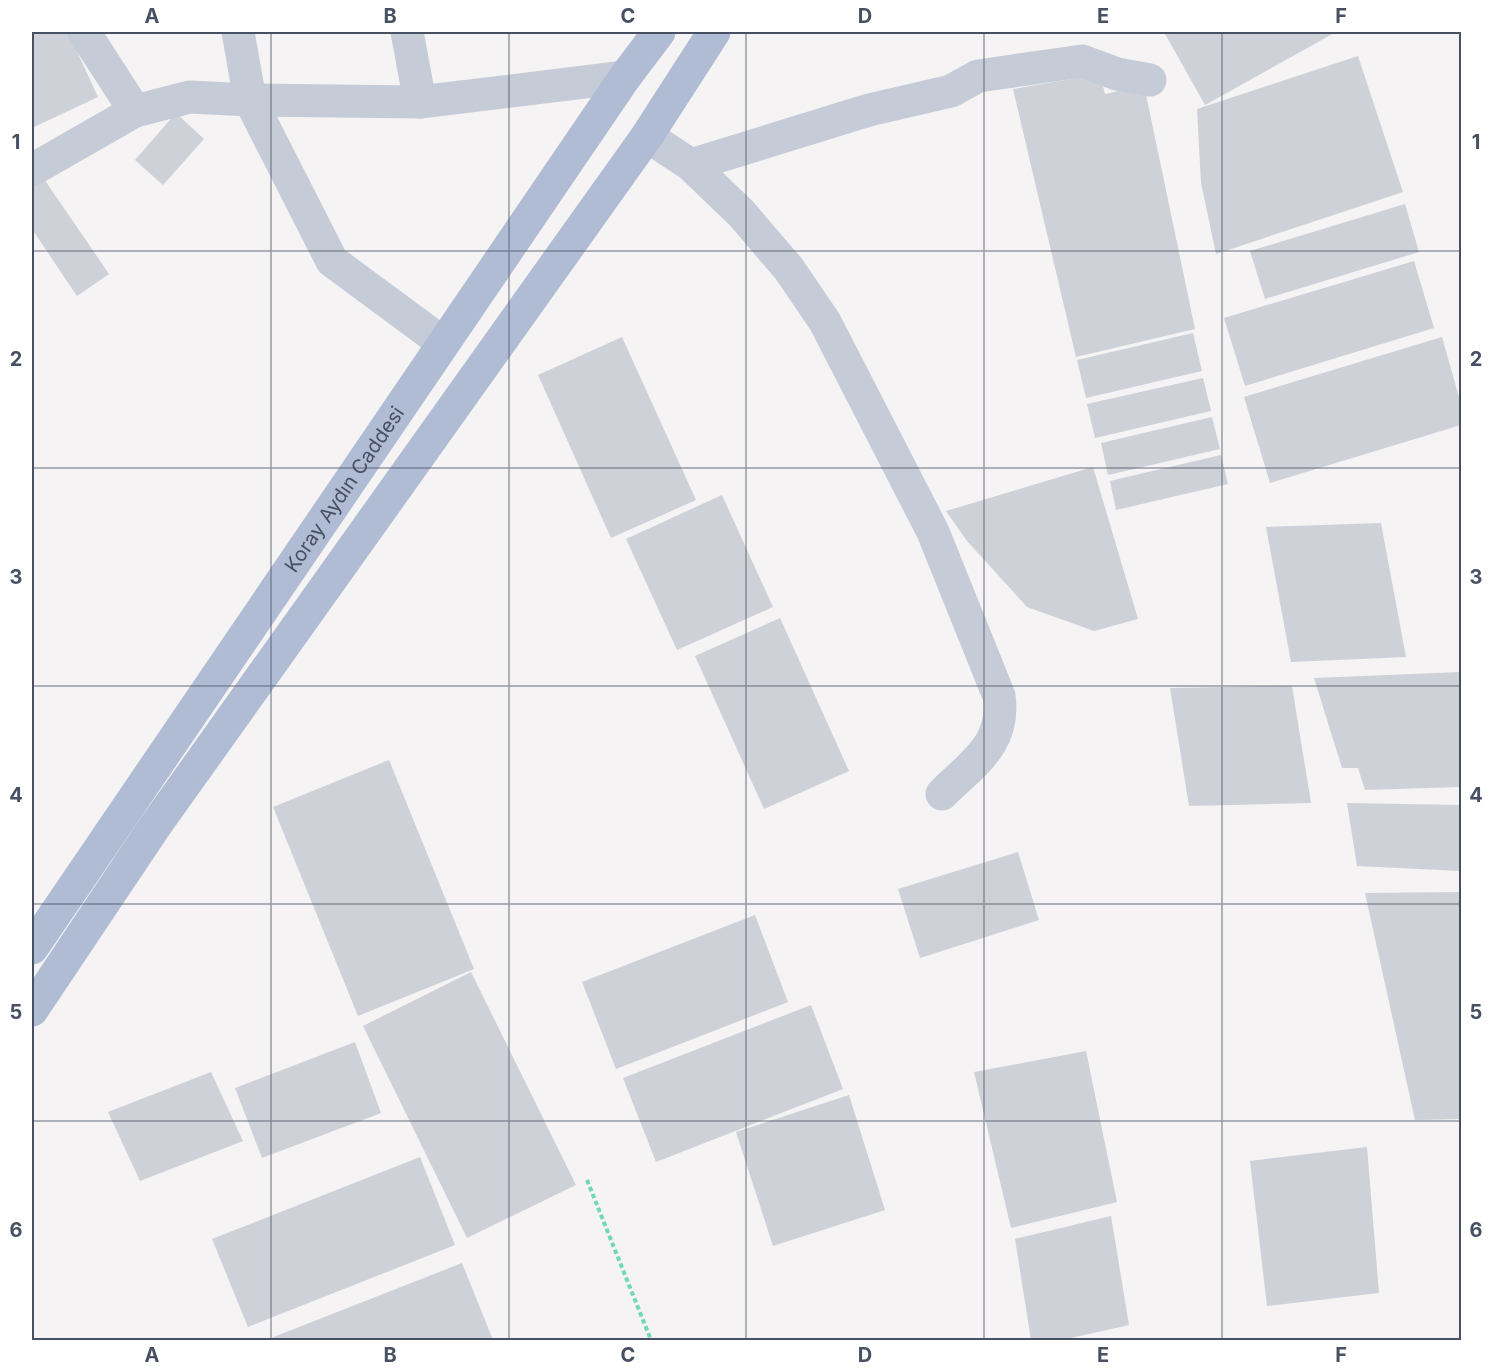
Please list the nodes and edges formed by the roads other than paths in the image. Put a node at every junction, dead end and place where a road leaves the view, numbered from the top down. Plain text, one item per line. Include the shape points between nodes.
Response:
1 (84, 32) edge
2 (238, 32) edge
3 (407, 32) edge
4 (659, 32) edge
5 (714, 32) edge
6 (625, 76) junction
7 (1150, 80) dead end
8 (250, 100) junction
9 (420, 102) junction
10 (135, 111) junction
11 (647, 136) junction
12 (691, 165) junction
13 (32, 170) edge
14 (443, 343) junction
15 (942, 794) dead end
16 (32, 948) edge
17 (32, 1010) edge

1 - 10 street
2 - 8 street
3 - 9 street
4 - 6 main road, Koray Aydın Caddesi
5 - 11 main road
6 - 9 street
6 - 14 main road, Koray Aydın Caddesi
7 - 12 street via 1117,74 1082,61 978,76 951,91 868,110
8 - 9 street
8 - 10 street via 190,97
8 - 14 street via 332,261
10 - 13 street
11 - 12 street
11 - 17 main road via 153,829
12 - 15 street via 748,221 789,269 825,322 933,532 999,696 1001,710 995,738
14 - 16 main road, Koray Aydın Caddesi

